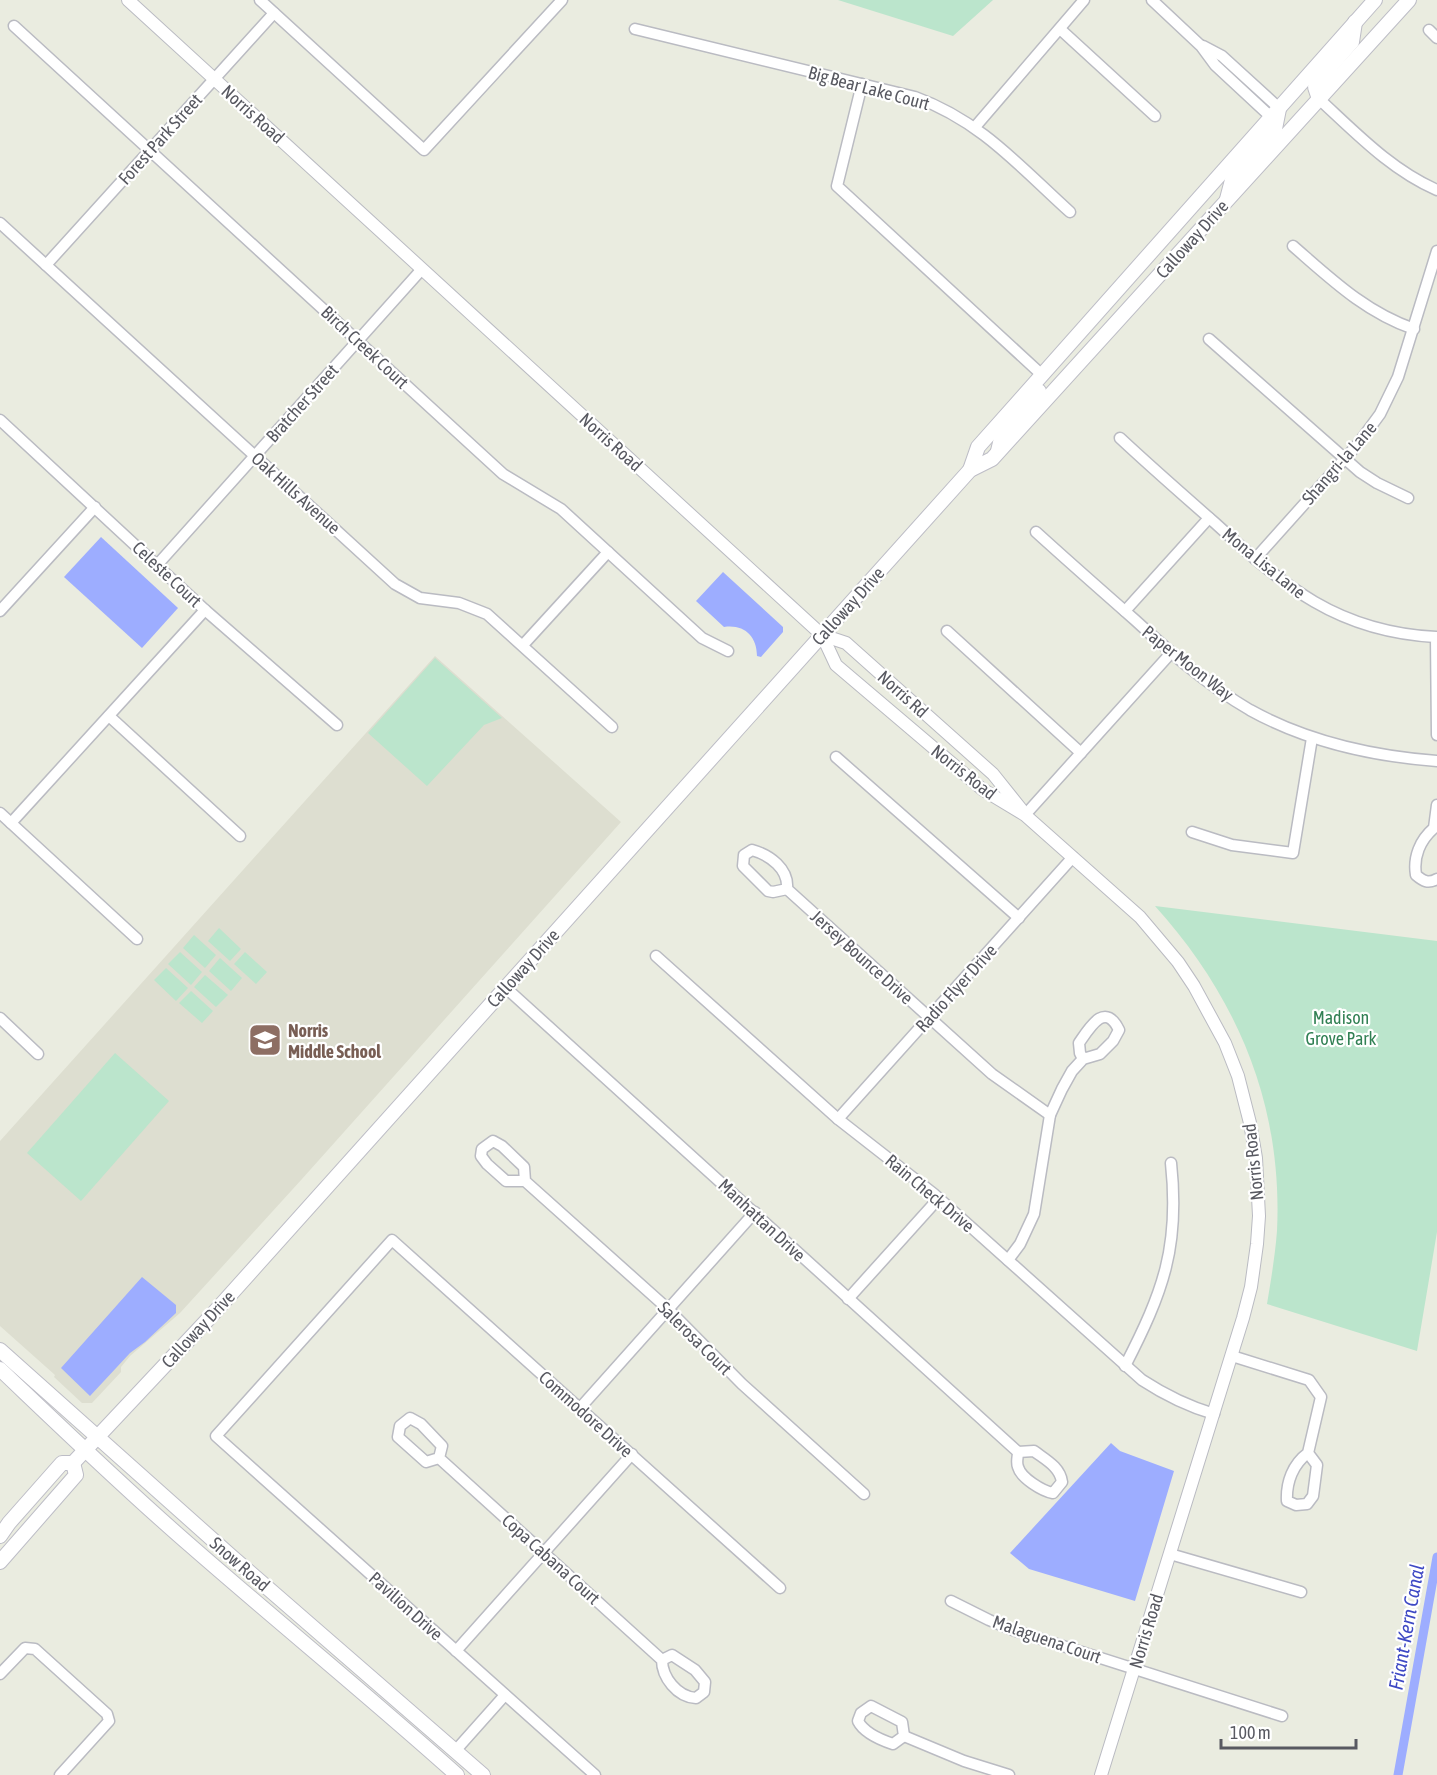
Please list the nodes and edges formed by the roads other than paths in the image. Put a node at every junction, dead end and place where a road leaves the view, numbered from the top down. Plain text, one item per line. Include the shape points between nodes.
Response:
1 (128, 0) edge
2 (260, 0) edge
3 (562, 0) edge
4 (1083, 0) edge
5 (1152, 0) edge
6 (1375, 0) edge
7 (1408, 0) edge
8 (274, 13) junction
9 (1355, 22) junction
10 (14, 26) dead end
11 (635, 29) dead end
12 (1060, 29) junction
13 (214, 78) junction
14 (862, 84) junction
15 (1319, 99) junction
16 (1275, 112) junction
17 (1155, 116) dead end
18 (975, 127) junction
19 (149, 150) junction
20 (1437, 190) edge
21 (1226, 201) junction
22 (1070, 212) dead end
23 (0, 223) edge
24 (1293, 246) dead end
25 (1437, 251) edge
26 (46, 265) junction
27 (422, 269) junction
28 (1413, 328) junction
29 (1209, 339) dead end
30 (358, 341) junction
31 (1041, 374) junction
32 (0, 420) edge
33 (1119, 438) dead end
34 (998, 453) junction
35 (255, 456) junction
36 (1344, 459) junction
37 (970, 470) junction
38 (1408, 498) dead end
39 (95, 507) junction
40 (1209, 518) junction
41 (1036, 532) dead end
42 (608, 552) junction
43 (1255, 559) junction
44 (158, 564) junction
45 (206, 610) junction
46 (0, 611) edge
47 (1125, 611) junction
48 (947, 631) dead end
49 (822, 635) junction
50 (1436, 638) edge
51 (523, 645) junction
52 (728, 651) dead end
53 (1171, 653) junction
54 (109, 716) junction
55 (337, 725) dead end
56 (612, 727) dead end
57 (1437, 735) edge
58 (1312, 738) junction
59 (1081, 753) junction
60 (836, 758) dead end
61 (1437, 761) edge
62 (1437, 805) edge
63 (0, 813) edge
64 (1025, 815) junction
65 (12, 823) junction
66 (1436, 830) edge
67 (1192, 832) dead end
68 (240, 836) dead end
69 (1073, 857) junction
70 (1437, 879) edge
71 (787, 889) junction
72 (1019, 918) junction
73 (137, 939) dead end
74 (656, 956) dead end
75 (506, 988) junction
76 (0, 1018) edge
77 (929, 1018) junction
78 (38, 1054) dead end
79 (1083, 1059) dead end
80 (1050, 1115) junction
81 (838, 1119) junction
82 (1171, 1163) dead end
83 (525, 1181) dead end
84 (939, 1198) junction
85 (755, 1212) junction
86 (1008, 1260) junction
87 (848, 1299) junction
88 (668, 1310) junction
89 (0, 1350) edge
90 (1232, 1356) junction
91 (1125, 1366) junction
92 (0, 1369) edge
93 (580, 1408) junction
94 (1214, 1414) junction
95 (98, 1436) junction
96 (216, 1436) joint
97 (85, 1450) junction
98 (1018, 1452) junction
99 (1308, 1453) junction
100 (632, 1454) junction
101 (439, 1458) dead end
102 (73, 1463) junction
103 (864, 1494) dead end
104 (0, 1536) edge
105 (190, 1545) junction
106 (544, 1552) junction
107 (1170, 1554) junction
108 (0, 1562) edge
109 (780, 1588) dead end
110 (1301, 1592) dead end
111 (278, 1598) junction
112 (951, 1600) dead end
113 (456, 1651) junction
114 (662, 1660) dead end
115 (1134, 1668) junction
116 (0, 1674) edge
117 (505, 1695) junction
118 (378, 1704) junction
119 (1282, 1716) dead end
120 (904, 1736) dead end
121 (456, 1750) junction
122 (60, 1775) edge
123 (458, 1775) edge
124 (483, 1775) edge
125 (595, 1775) edge
126 (1009, 1775) edge
127 (1101, 1775) edge

1 - 13 street, Norris Road
2 - 8 street
3 - 8 street via 424,150
4 - 12 street
5 - 16 street via 1201,46 1222,56
6 - 9 main road, Calloway Drive
7 - 15 main road, Calloway Drive
8 - 13 street, Forest Park Street
9 - 15 main road via 1352,42 1319,80
9 - 16 main road, Calloway Drive
10 - 19 street, Birch Creek Court
11 - 14 street, Big Bear Lake Court
12 - 17 street
12 - 18 street
13 - 19 street, Forest Park Street
13 - 27 street, Norris Road
14 - 18 street, Big Bear Lake Court via 915,97
14 - 31 street via 837,186
15 - 20 street via 1388,162
15 - 21 main road, Calloway Drive
16 - 21 main road via 1275,129 1232,180
16 - 31 main road, Calloway Drive
18 - 22 street, Big Bear Lake Court
19 - 26 street, Forest Park Street
19 - 30 street, Birch Creek Court
21 - 34 main road, Calloway Drive
23 - 26 street, Oak Hills Avenue
24 - 28 street via 1363,306
25 - 28 street, Shangri-la Lane
26 - 35 street, Oak Hills Avenue
27 - 30 street, Bratcher Street
27 - 49 street, Norris Road
28 - 36 street, Shangri-la Lane via 1390,396 1369,431
29 - 36 street
30 - 35 street, Bratcher Street
30 - 42 street, Birch Creek Court via 503,474 561,509
31 - 34 main road via 1039,390 1002,434
31 - 37 main road, Calloway Drive via 978,447
32 - 39 street, Celeste Court
33 - 40 street, Mona Lisa Lane
34 - 37 main road, Calloway Drive
35 - 44 street, Bratcher Street
35 - 51 street, Oak Hills Avenue via 395,584 420,598 459,603 480,611
36 - 38 street via 1377,483
36 - 43 street, Shangri-la Lane
37 - 49 main road, Calloway Drive
39 - 44 street, Celeste Court
39 - 46 street
40 - 43 street, Mona Lisa Lane
40 - 47 street
41 - 47 street, Paper Moon Way
42 - 51 street
42 - 52 street, Birch Creek Court via 702,638
43 - 50 street, Mona Lisa Lane via 1288,586 1327,609 1378,628
44 - 45 street, Celeste Court
45 - 54 street
45 - 55 street, Celeste Court
47 - 53 street, Paper Moon Way
48 - 59 street
49 - 64 street, Norris Rd via 846,643 993,774
49 - 64 street, Norris Road via 836,665 982,789
49 - 75 main road, Calloway Drive
50 - 57 street
51 - 56 street, Oak Hills Avenue
53 - 58 street, Paper Moon Way via 1220,692
53 - 59 street
54 - 65 street
54 - 68 street
58 - 61 street, Paper Moon Way via 1376,755
58 - 67 street via 1293,853 1232,845
59 - 64 street
60 - 72 street
62 - 66 street
63 - 65 street
64 - 69 street, Norris Road
65 - 73 street
66 - 70 street via 1424,836 1414,866 1416,875 1424,881
69 - 72 street, Radio Flyer Drive
69 - 90 street, Norris Road via 1140,916 1178,962 1212,1017 1238,1077 1256,1158 1259,1216 1251,1287
71 - 71 street, Jersey Bounce Drive via 768,891 744,866 744,855 752,850 776,863 788,880
71 - 77 street, Jersey Bounce Drive
72 - 77 street, Radio Flyer Drive
74 - 81 street, Rain Check Drive
75 - 85 street, Manhattan Drive
75 - 95 main road, Calloway Drive
76 - 78 street
77 - 80 street, Jersey Bounce Drive via 992,1074
77 - 81 street, Radio Flyer Drive
79 - 80 street via 1072,1071
80 - 86 street via 1034,1214
81 - 84 street, Rain Check Drive
82 - 91 street via 1174,1213 1168,1260 1155,1306
83 - 88 street, Salerosa Court
84 - 86 street, Rain Check Drive
84 - 87 street
85 - 87 street, Manhattan Drive
85 - 88 street
86 - 91 street, Rain Check Drive
87 - 98 street, Manhattan Drive
88 - 93 street
88 - 103 street, Salerosa Court via 742,1384
89 - 95 main road, Snow Road
90 - 94 street, Norris Road
90 - 99 street via 1309,1380 1321,1397
91 - 94 street, Rain Check Drive via 1163,1393
92 - 97 main road, Snow Road
93 - 96 street, Commodore Drive via 392,1240
93 - 100 street, Commodore Drive
94 - 107 street, Norris Road
95 - 97 main road, Calloway Drive
95 - 111 main road, Snow Road
96 - 113 street, Pavilion Drive
97 - 102 main road, Calloway Drive
97 - 105 main road, Snow Road
98 - 98 street, Manhattan Drive via 1020,1472 1042,1491 1053,1493 1058,1489 1061,1473 1034,1451
99 - 99 street via 1317,1465 1313,1496 1307,1504 1296,1505 1287,1501 1287,1490 1298,1460
100 - 106 street
100 - 109 street, Commodore Drive
101 - 106 street, Copa Cabana Court
102 - 104 main road, Calloway Drive via 62,1463
102 - 108 main road, Calloway Drive via 76,1475
105 - 111 main road via 206,1546 263,1595
105 - 118 main road, Snow Road
106 - 113 street
106 - 114 street, Copa Cabana Court
107 - 110 street
107 - 115 street, Norris Road
111 - 121 main road, Snow Road
112 - 115 street, Malaguena Court via 1013,1630
113 - 117 street, Pavilion Drive
115 - 119 street, Malaguena Court
115 - 127 street, Norris Road
116 - 122 street via 25,1648 35,1649 107,1714 109,1721
117 - 121 street
117 - 125 street, Pavilion Drive
118 - 121 main road via 389,1708 439,1751
118 - 123 main road, Snow Road
120 - 126 street
121 - 124 main road, Snow Road

